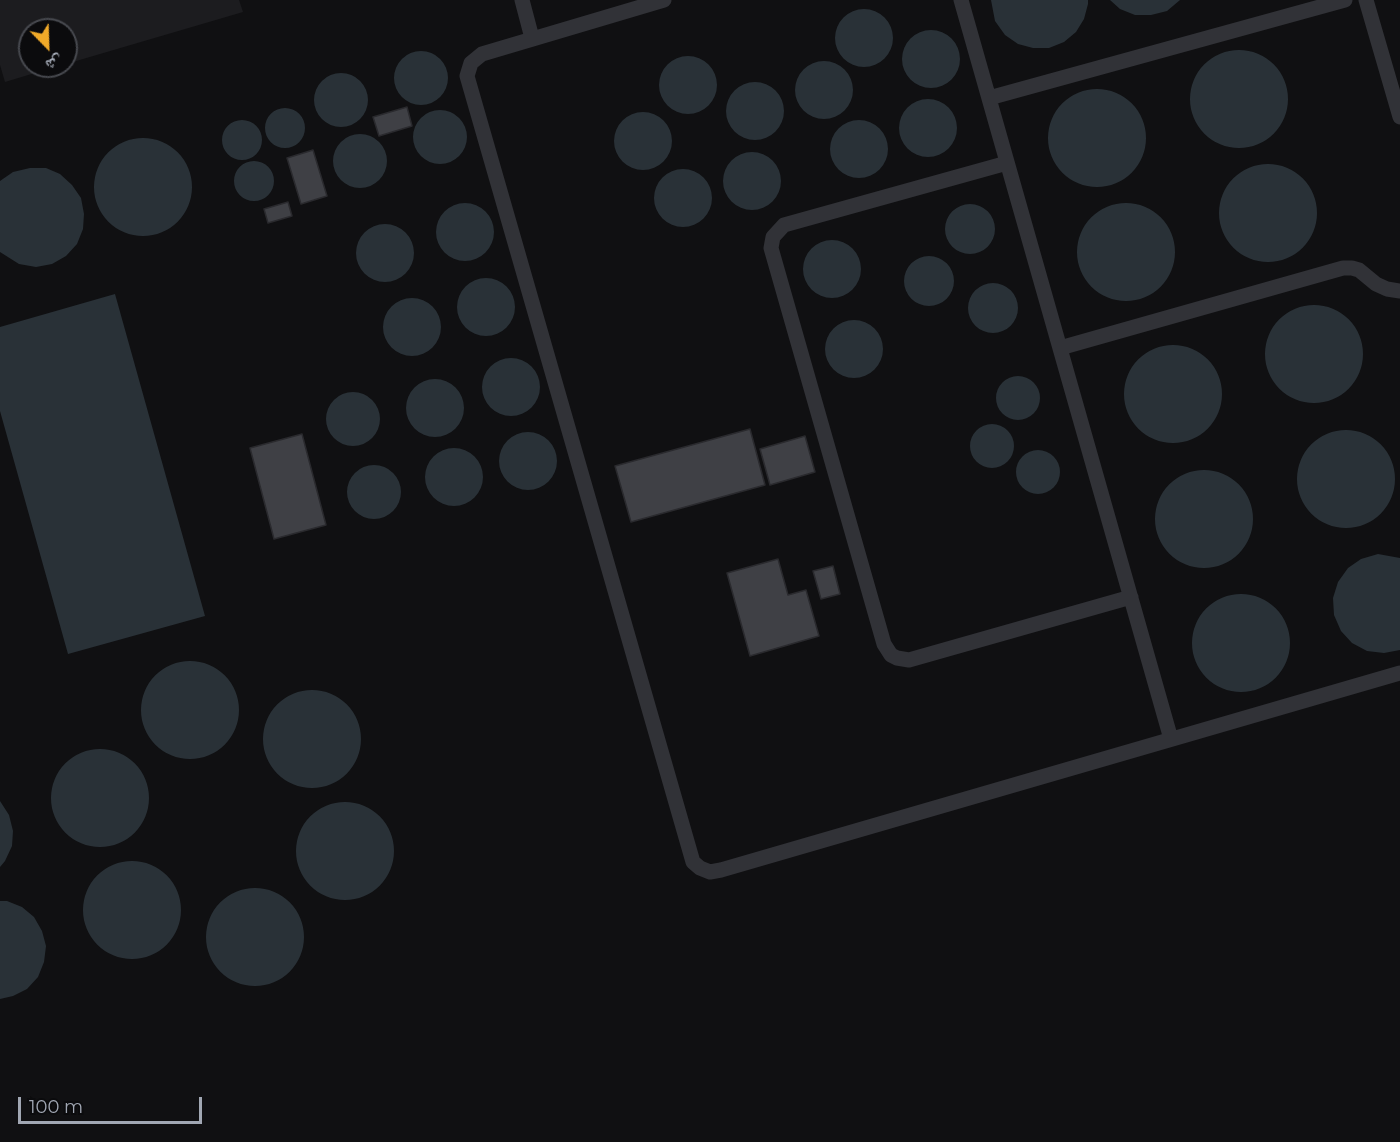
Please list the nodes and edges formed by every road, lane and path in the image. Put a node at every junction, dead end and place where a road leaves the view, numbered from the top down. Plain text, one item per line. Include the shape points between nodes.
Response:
1 (522, 0) edge
2 (664, 0) edge
3 (961, 0) edge
4 (1345, 0) edge
5 (1366, 0) edge
6 (532, 38) junction
7 (989, 98) junction
8 (1400, 117) edge
9 (1006, 163) junction
10 (1400, 291) edge
11 (1060, 348) junction
12 (1131, 597) junction
13 (1400, 673) edge
14 (1171, 739) junction

1 - 6 lane
2 - 6 lane
3 - 7 lane
4 - 7 lane
5 - 8 lane
6 - 14 lane via 476,58 468,70 468,83 693,862 710,872 720,870
7 - 9 lane
9 - 11 lane
9 - 12 lane via 784,225 773,237 771,248 877,622 887,650 897,658 909,660
10 - 11 lane via 1387,289 1352,267 1343,268
11 - 12 lane
12 - 14 lane
13 - 14 lane

